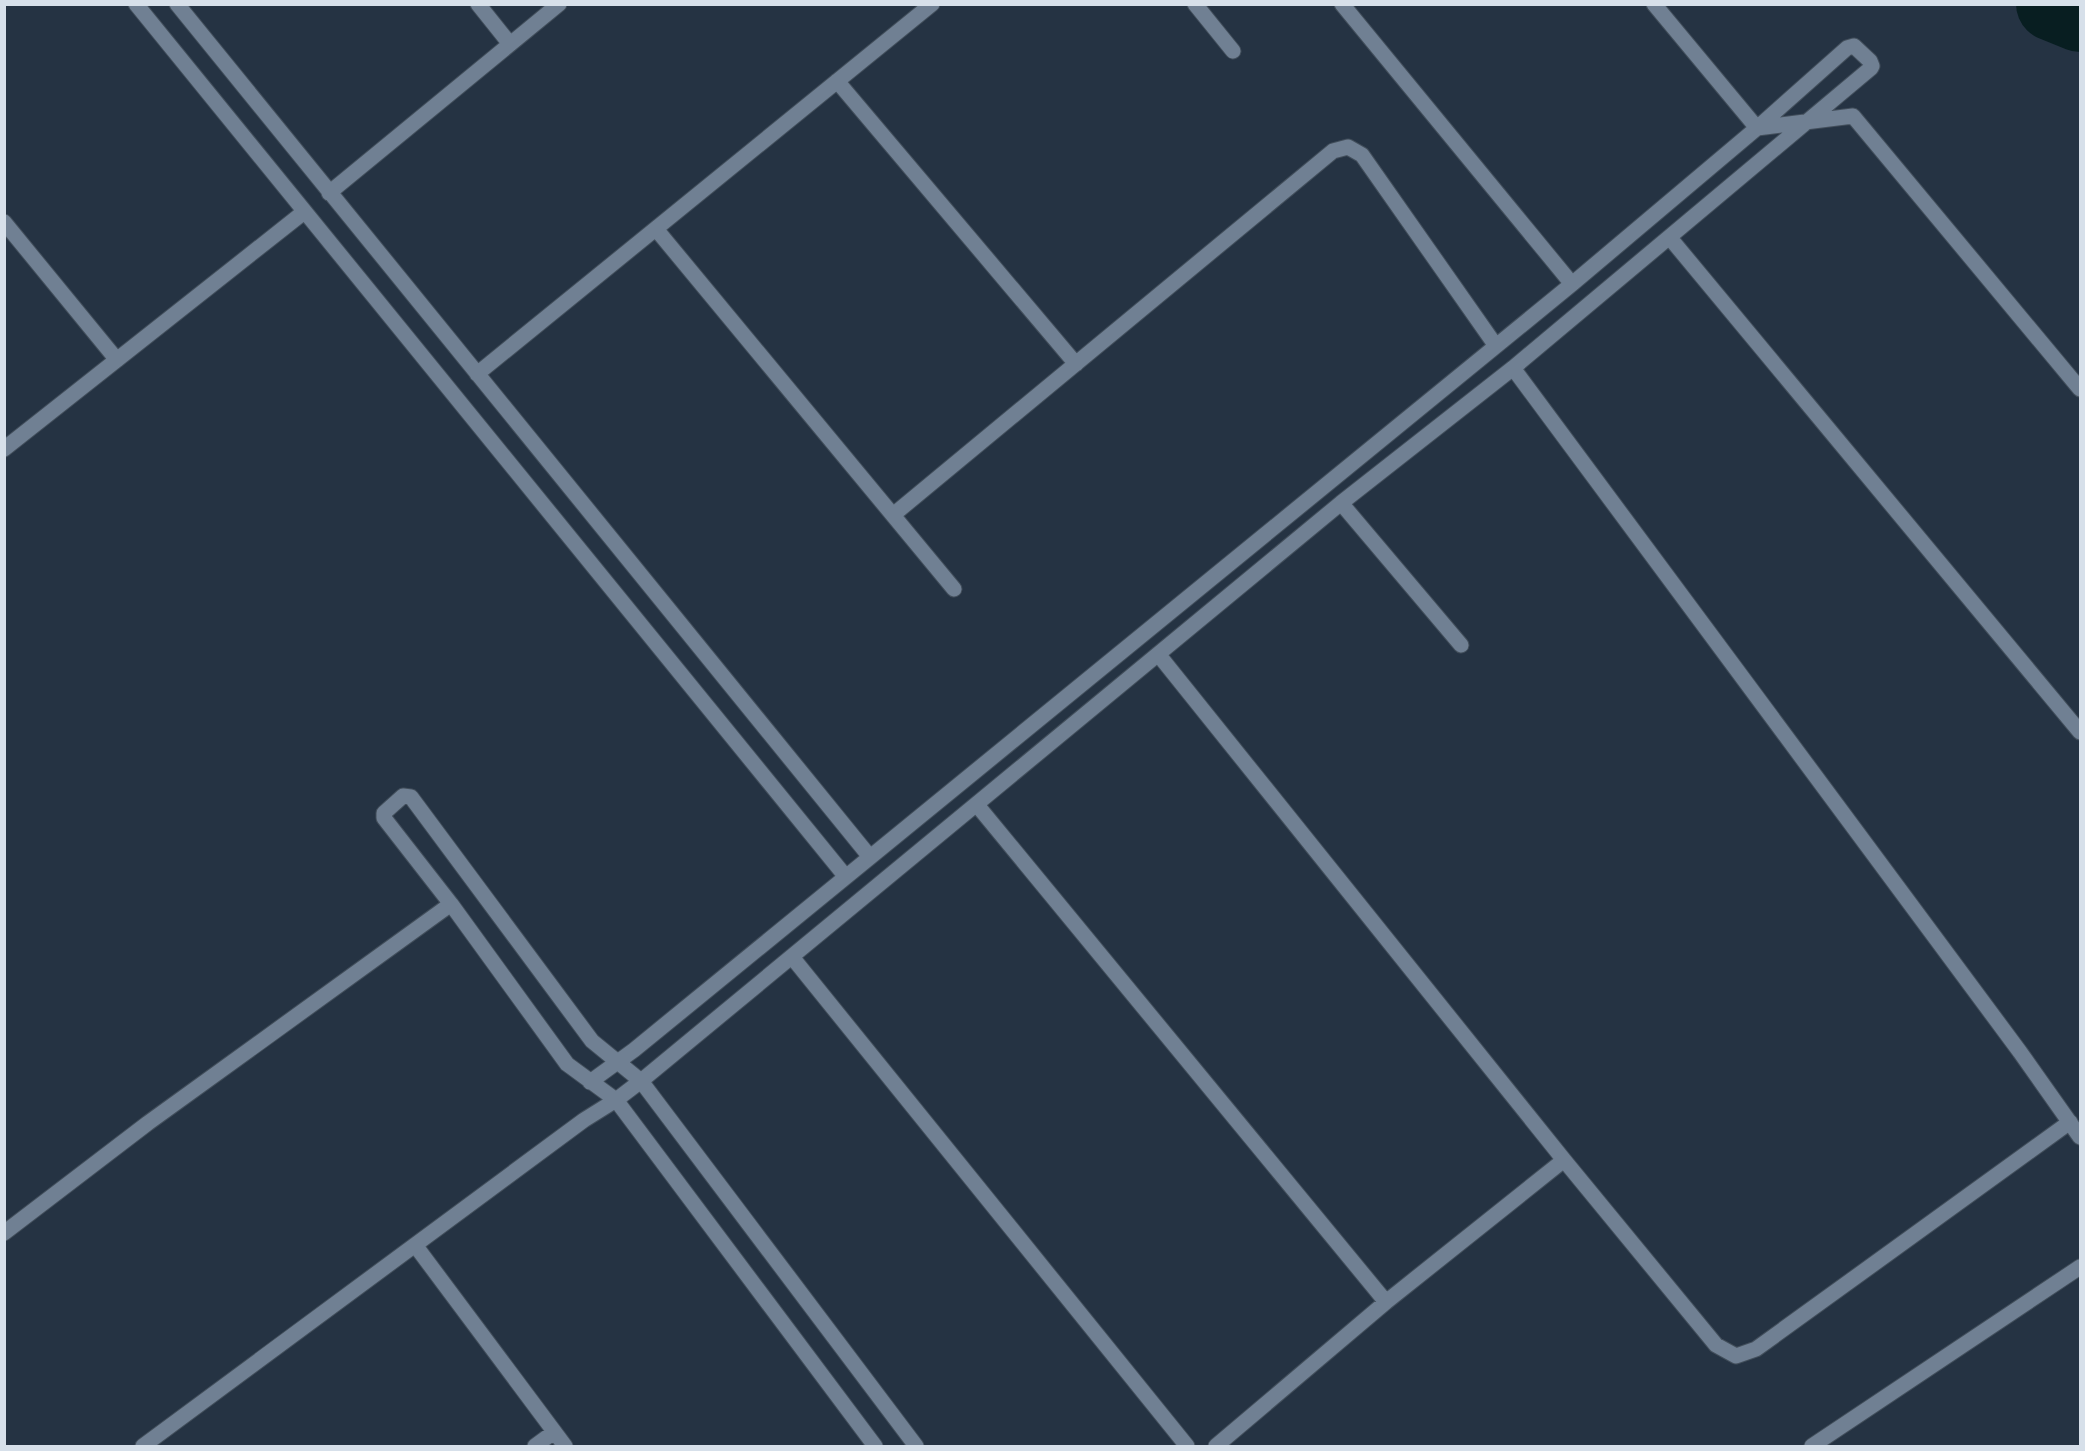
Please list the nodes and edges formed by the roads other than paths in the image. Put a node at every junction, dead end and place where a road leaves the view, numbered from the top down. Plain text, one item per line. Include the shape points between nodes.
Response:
1 (136, 4) edge
2 (177, 4) edge
3 (478, 4) edge
4 (559, 4) edge
5 (932, 4) edge
6 (1195, 4) edge
7 (1342, 4) edge
8 (1654, 4) edge
9 (510, 44) junction
10 (1233, 51) dead end
11 (837, 81) junction
12 (1807, 122) junction
13 (1757, 128) junction
14 (329, 193) junction
15 (304, 212) junction
16 (4, 222) edge
17 (656, 229) junction
18 (1670, 238) junction
19 (1572, 284) junction
20 (1496, 346) junction
21 (117, 360) junction
22 (1076, 364) junction
23 (1513, 368) junction
24 (477, 374) junction
25 (2080, 389) edge
26 (4, 449) edge
27 (1341, 503) junction
28 (893, 515) junction
29 (954, 589) dead end
30 (1461, 645) dead end
31 (1158, 654) junction
32 (2080, 732) edge
33 (977, 806) junction
34 (870, 857) junction
35 (846, 877) junction
36 (451, 904) junction
37 (792, 957) junction
38 (619, 1061) junction
39 (641, 1081) junction
40 (590, 1082) junction
41 (616, 1100) junction
42 (2070, 1122) junction
43 (2080, 1137) edge
44 (1564, 1160) junction
45 (4, 1233) edge
46 (415, 1245) junction
47 (2080, 1267) edge
48 (1386, 1302) junction
49 (554, 1431) junction
50 (143, 1446) edge
51 (535, 1446) edge
52 (565, 1446) edge
53 (875, 1446) edge
54 (916, 1446) edge
55 (1187, 1446) edge
56 (1216, 1446) edge
57 (1812, 1446) edge

1 - 15 street
2 - 14 street
3 - 9 street
4 - 9 street
5 - 11 street
6 - 10 street
7 - 19 street
8 - 13 street
9 - 14 street
11 - 17 street
11 - 22 street
12 - 13 street
12 - 13 street via 1871,68 1870,61 1856,47 1847,48
12 - 18 street
12 - 25 street via 1853,116
13 - 19 street
14 - 24 street
15 - 21 street
15 - 35 street
16 - 21 street
17 - 24 street
17 - 28 street
18 - 23 street
18 - 32 street
19 - 20 street
20 - 22 street via 1362,154 1348,147 1333,151
20 - 34 street
21 - 26 street
22 - 28 street
23 - 27 street
23 - 42 street
24 - 34 street
27 - 30 street
27 - 31 street
28 - 29 street
31 - 33 street
31 - 44 street
33 - 37 street
33 - 48 street
34 - 35 street
35 - 38 street
36 - 38 street via 384,819 384,813 403,796 411,796 592,1041
36 - 40 street via 567,1064
36 - 45 street via 148,1123
37 - 39 street
37 - 55 street
38 - 39 street
38 - 40 street
39 - 41 street
39 - 54 street
40 - 41 street
41 - 46 street
41 - 53 street
42 - 43 street
42 - 44 street via 1756,1348 1736,1356 1716,1345
44 - 48 street
46 - 49 street
46 - 50 street
47 - 57 street
48 - 56 street
49 - 51 street
49 - 52 street

